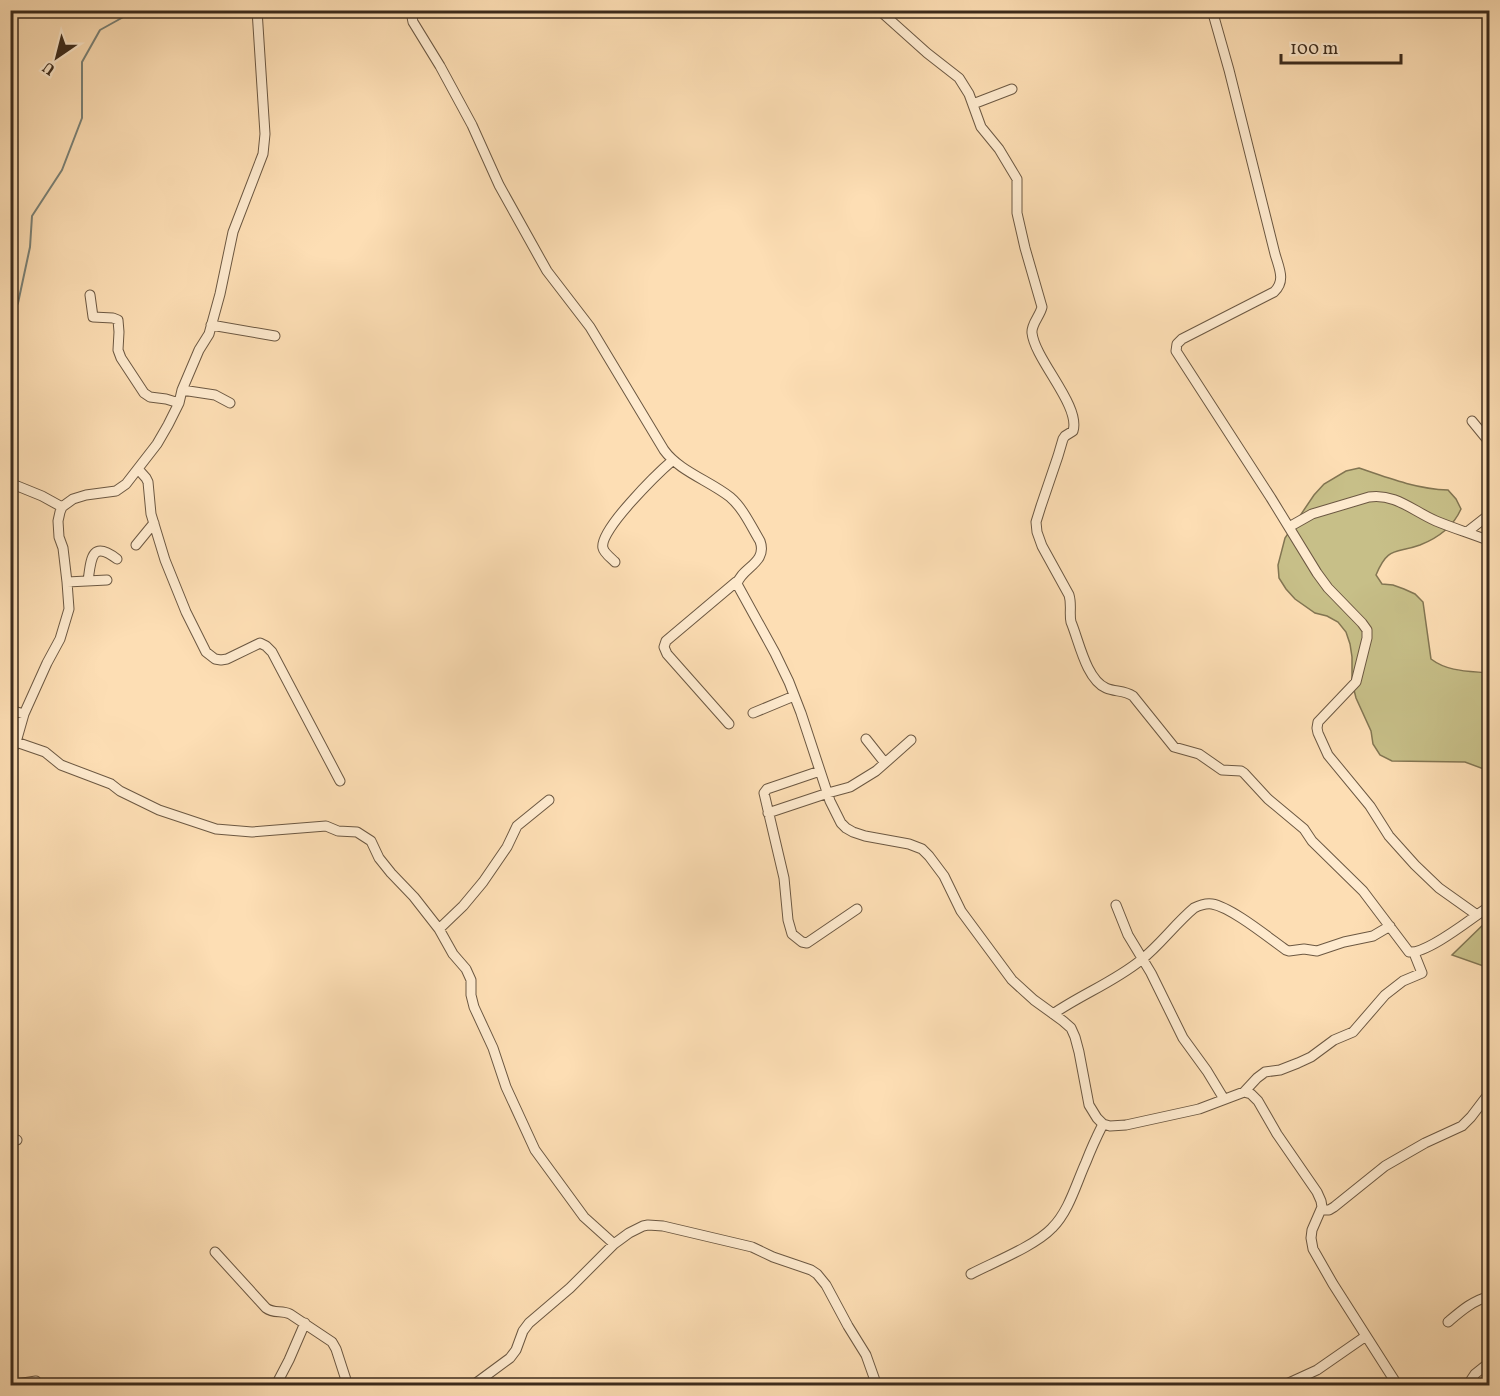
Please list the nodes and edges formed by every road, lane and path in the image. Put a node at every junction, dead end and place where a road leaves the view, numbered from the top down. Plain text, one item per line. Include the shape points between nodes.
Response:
1 (257, 10) edge
2 (415, 10) edge
3 (879, 10) edge
4 (1212, 10) edge
5 (1012, 89) dead end
6 (972, 104) junction
7 (90, 295) dead end
8 (211, 325) junction
9 (275, 336) dead end
10 (182, 390) junction
11 (179, 403) junction
12 (230, 403) dead end
13 (1472, 421) dead end
14 (1490, 443) edge
15 (673, 460) junction
16 (138, 469) junction
17 (10, 483) edge
18 (62, 507) junction
19 (1490, 514) edge
20 (154, 523) junction
21 (1289, 527) junction
22 (1467, 532) junction
23 (1490, 542) edge
24 (135, 545) dead end
25 (117, 559) dead end
26 (615, 562) dead end
27 (107, 580) dead end
28 (88, 581) junction
29 (67, 582) junction
30 (736, 582) junction
31 (794, 696) junction
32 (10, 710) edge
33 (753, 713) dead end
34 (24, 714) junction
35 (729, 724) dead end
36 (866, 739) dead end
37 (910, 740) dead end
38 (16, 742) junction
39 (10, 753) edge
40 (885, 763) junction
41 (820, 771) junction
42 (340, 781) dead end
43 (828, 793) junction
44 (549, 800) dead end
45 (768, 813) junction
46 (1116, 905) dead end
47 (1490, 906) edge
48 (857, 909) dead end
49 (1477, 915) junction
50 (1390, 926) junction
51 (439, 929) junction
52 (1414, 953) junction
53 (1142, 959) junction
54 (1053, 1014) junction
55 (1244, 1092) junction
56 (1490, 1092) edge
57 (1224, 1099) junction
58 (1103, 1124) junction
59 (1322, 1210) junction
60 (614, 1244) junction
61 (215, 1252) dead end
62 (971, 1274) dead end
63 (1490, 1296) edge
64 (1448, 1322) dead end
65 (305, 1323) junction
66 (1366, 1336) junction
67 (1490, 1362) edge
68 (36, 1381) dead end
69 (277, 1383) dead end
70 (10, 1385) edge
71 (1284, 1385) edge
72 (348, 1386) edge
73 (472, 1386) edge
74 (876, 1386) edge
75 (1398, 1386) edge
76 (1467, 1386) edge

1 - 8 street via 263,154 233,232
2 - 15 street via 413,22 472,125 537,255 590,327
3 - 6 street via 959,78
4 - 21 street via 1281,282 1274,292 1179,342 1176,351
5 - 6 street
6 - 50 street via 984,132 1017,179 1017,213 1042,307 1032,333 1067,402 1074,425 1063,439 1036,527 1069,596 1071,622 1091,673 1104,687 1133,696 1174,747 1199,754 1222,770 1244,773 1357,884
7 - 11 street via 93,317 118,320 118,350 144,393
8 - 9 street
8 - 10 street
10 - 11 street
10 - 12 street via 215,395
11 - 16 street
13 - 14 street
15 - 26 street via 633,500 604,538 603,550
15 - 30 street via 733,500 760,541 759,557
16 - 18 street via 121,488 86,495
16 - 20 street via 148,482
17 - 18 street
18 - 29 street via 59,537
19 - 22 street
20 - 24 street
20 - 42 street via 172,580 206,652 221,660 260,643 267,646
21 - 22 street via 1312,514 1379,495
21 - 49 street via 1322,581 1367,630 1356,682 1318,722 1325,750 1415,866
22 - 23 street
25 - 28 street via 103,551 94,554
27 - 28 street
28 - 29 street
29 - 34 street via 69,609 60,639
30 - 31 street
30 - 35 street via 666,641 664,647
31 - 33 street
31 - 41 street
32 - 34 street
34 - 38 street
36 - 40 street
37 - 40 street
38 - 39 street
38 - 51 street via 45,752 61,765 111,784 159,810 216,829 252,832 324,826 357,832 371,841 379,858
40 - 43 street via 850,787
41 - 43 street
41 - 45 street via 767,789 764,793
43 - 45 street
43 - 54 street via 838,819 849,830 922,849 1006,972
44 - 51 street via 517,826 483,882
45 - 48 street via 784,878 792,934 807,943
46 - 53 street
47 - 49 street
49 - 52 street
50 - 52 street via 1405,948
50 - 53 street via 1373,936 1317,951 1289,951 1227,910 1203,904 1194,908
51 - 60 street via 471,980 474,1006 535,1150 584,1216
52 - 55 street via 1422,973 1385,995 1353,1032 1299,1064 1264,1072
53 - 54 street
53 - 57 street via 1183,1038
54 - 58 street via 1073,1033 1089,1105
55 - 57 street
55 - 59 street via 1258,1101 1307,1175 1320,1197
56 - 59 street via 1462,1126 1394,1161 1334,1208
57 - 58 street via 1199,1109 1118,1126
58 - 62 street via 1070,1199 1052,1228 1030,1244
59 - 66 street via 1312,1230 1313,1249
60 - 73 street via 529,1323 510,1358
60 - 74 street via 648,1224 752,1247 811,1270 823,1280 866,1354
61 - 65 street via 266,1308 274,1313 285,1312
63 - 64 street via 1466,1307
65 - 69 street
65 - 72 street via 332,1342
66 - 71 street via 1317,1370
66 - 75 street
67 - 76 street
68 - 70 street

